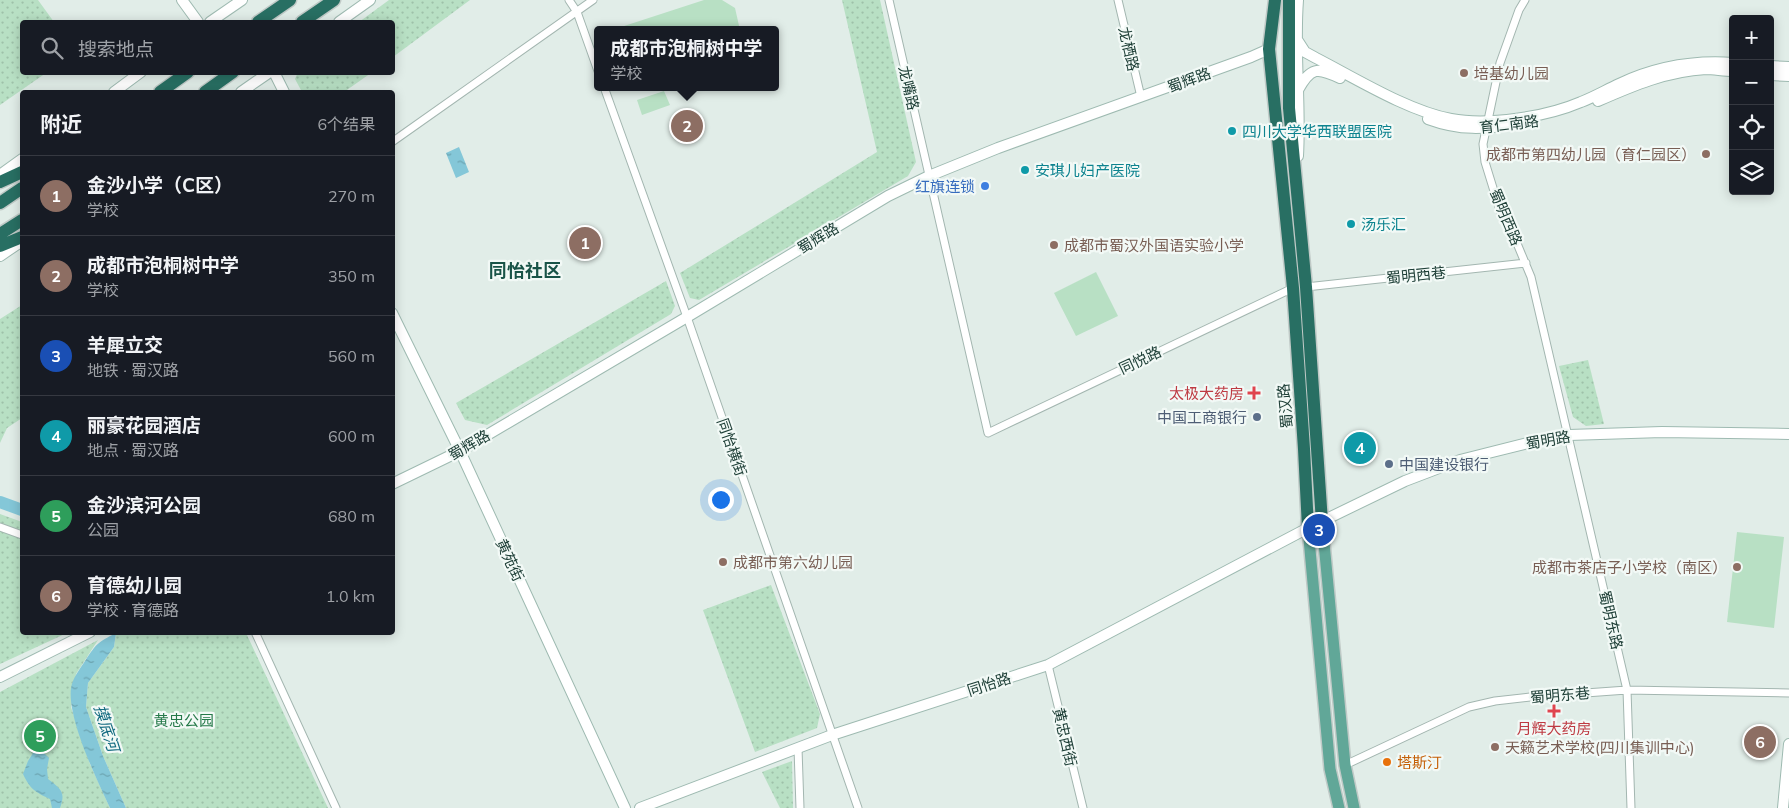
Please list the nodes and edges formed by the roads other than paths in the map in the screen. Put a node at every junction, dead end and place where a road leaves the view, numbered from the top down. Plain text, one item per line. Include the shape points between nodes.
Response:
1 (182, 0) edge
2 (242, 0) edge
3 (290, 0) edge
4 (334, 0) edge
5 (370, 0) edge
6 (569, 0) edge
7 (593, 0) edge
8 (889, 0) edge
9 (1118, 0) edge
10 (1268, 0) edge
11 (1275, 0) edge
12 (1289, 0) edge
13 (1298, 0) edge
14 (1525, 0) edge
15 (577, 12) junction
16 (197, 20) edge
17 (213, 20) edge
18 (261, 20) edge
19 (305, 20) edge
20 (342, 20) edge
21 (1271, 35) junction
22 (1296, 38) junction
23 (1269, 49) junction
24 (594, 60) edge
25 (1729, 63) edge
26 (1774, 66) edge
27 (1789, 67) edge
28 (1729, 71) edge
29 (137, 75) edge
30 (184, 75) edge
31 (229, 75) edge
32 (266, 75) edge
33 (276, 75) edge
34 (1774, 75) edge
35 (1789, 76) edge
36 (117, 90) edge
37 (163, 90) edge
38 (208, 90) edge
39 (244, 90) edge
40 (283, 90) edge
41 (1298, 90) junction
42 (605, 91) edge
43 (1141, 97) junction
44 (1487, 125) junction
45 (395, 140) edge
46 (20, 160) edge
47 (20, 173) edge
48 (0, 175) edge
49 (929, 176) junction
50 (0, 182) edge
51 (1296, 184) junction
52 (20, 189) edge
53 (0, 203) edge
54 (20, 221) edge
55 (0, 234) edge
56 (20, 238) edge
57 (20, 242) edge
58 (0, 246) edge
59 (0, 256) edge
60 (1526, 264) junction
61 (1306, 287) junction
62 (1293, 288) junction
63 (687, 317) junction
64 (395, 319) edge
65 (988, 433) joint
66 (1789, 434) edge
67 (1569, 435) junction
68 (460, 452) junction
69 (395, 483) edge
70 (1322, 522) junction
71 (0, 528) edge
72 (1308, 528) junction
73 (20, 534) edge
74 (85, 635) edge
75 (256, 635) edge
76 (1048, 665) junction
77 (0, 677) edge
78 (1627, 690) junction
79 (1789, 692) edge
80 (832, 735) junction
81 (1789, 744) edge
82 (798, 748) junction
83 (1344, 765) junction
84 (336, 808) edge
85 (625, 808) edge
86 (640, 808) edge
87 (800, 808) edge
88 (858, 808) edge
89 (1082, 808) edge
90 (1338, 808) edge
91 (1354, 808) edge
92 (1631, 808) edge
93 (1783, 808) edge

1 - 16 street
2 - 17 street
3 - 18 highway
4 - 19 highway
5 - 20 street
6 - 15 street
7 - 15 street
8 - 49 street, 龙嘴路
9 - 43 street, 龙栖路
10 - 21 street
11 - 21 highway, 蜀汉路
12 - 51 highway, 蜀汉路 via 1289,108
13 - 22 street
14 - 44 street, 蜀明西路 via 1500,63
15 - 24 street
15 - 45 street
21 - 23 highway, 蜀汉路
22 - 41 street
22 - 44 street via 1305,52 1395,99 1449,119
23 - 43 street, 蜀辉路
23 - 62 highway, 蜀汉路
25 - 44 street via 1679,64 1646,72 1581,102
26 - 27 street
28 - 44 street, 育仁南路 via 1706,69 1669,75 1538,121
29 - 36 street
30 - 37 highway
31 - 38 highway
32 - 39 street
33 - 40 street
34 - 35 street
41 - 44 street, 育仁南路 via 1309,73 1320,70 1446,126
41 - 51 street via 1300,126
42 - 63 street, 同怡横街
43 - 49 street, 蜀辉路
44 - 60 street, 蜀明西路 via 1483,144 1485,162 1502,217
46 - 48 street
47 - 50 highway
49 - 63 street, 蜀辉路 via 888,196
49 - 65 street, 龙嘴路
51 - 61 highway, 蜀汉路
52 - 53 highway
54 - 55 highway
56 - 58 highway
57 - 59 street
60 - 61 street, 蜀明西巷
60 - 67 street, 蜀明西路
61 - 70 highway, 蜀汉路
62 - 65 street, 同悦路
62 - 72 highway, 蜀汉路
63 - 68 street, 蜀辉路
63 - 80 street, 同怡横街
64 - 68 street, 黄苑街
66 - 67 street, 蜀明路 via 1662,432
67 - 70 street, 蜀明路 via 1460,460 1405,481
67 - 78 street, 蜀明东路
68 - 69 street, 蜀辉路
68 - 85 street, 黄苑街
70 - 72 street, 同怡路
70 - 83 main road, 蜀汉路
71 - 73 street
72 - 76 street, 同怡路
72 - 90 main road, 蜀汉路 via 1330,769
74 - 77 street
75 - 84 street
76 - 80 street, 同怡路
76 - 89 street, 黄忠西街
78 - 79 street, 蜀明东巷
78 - 83 street, 蜀明东巷 via 1530,697 1469,707
78 - 92 street, 蜀明东路
80 - 82 street, 同怡路
80 - 88 street, 同怡横街
81 - 93 street
82 - 86 street, 同怡路
82 - 87 street
83 - 91 main road, 蜀汉路

